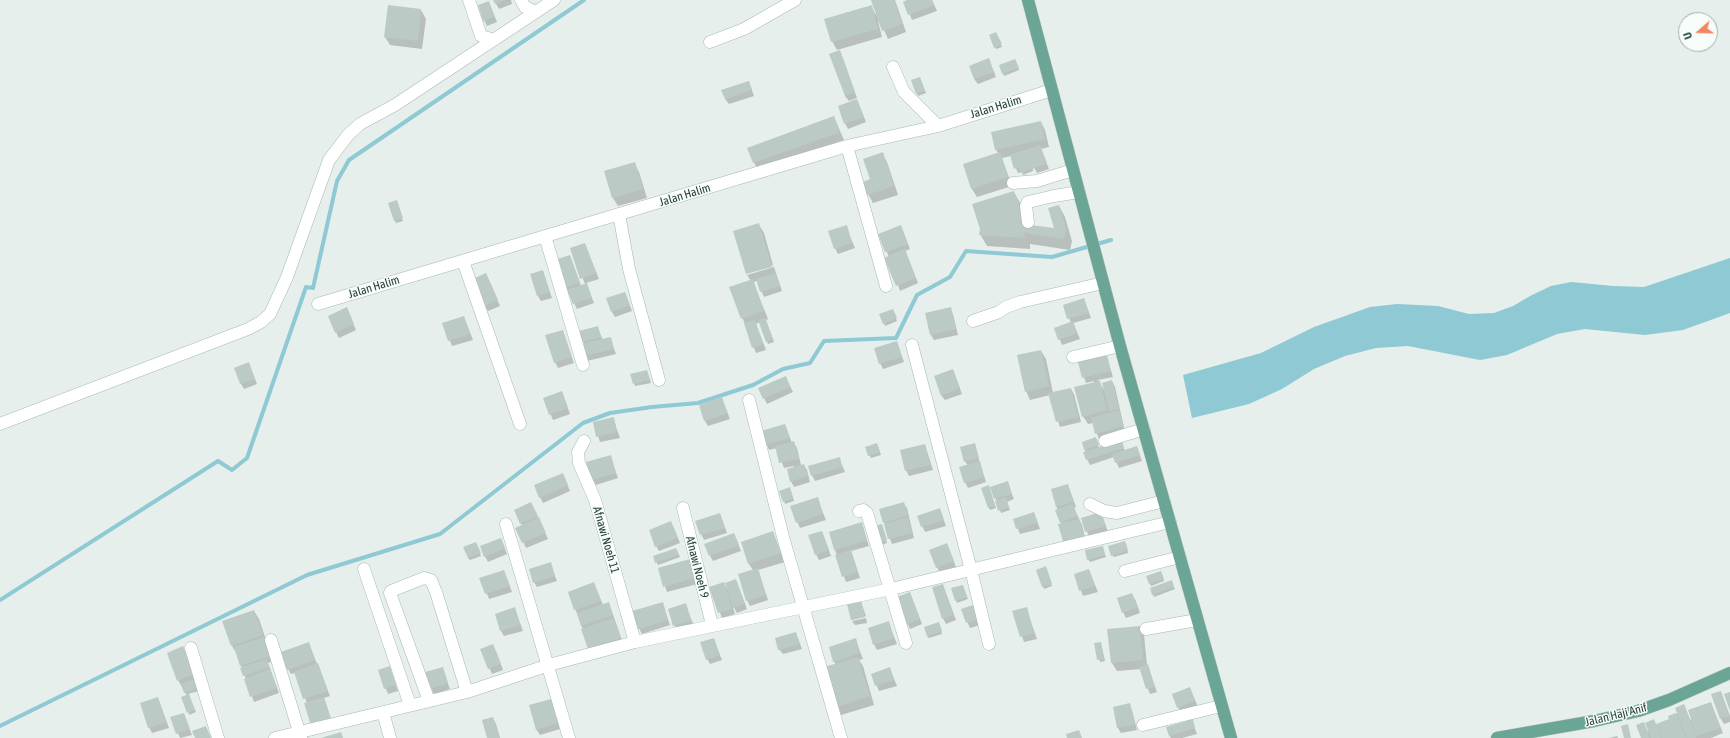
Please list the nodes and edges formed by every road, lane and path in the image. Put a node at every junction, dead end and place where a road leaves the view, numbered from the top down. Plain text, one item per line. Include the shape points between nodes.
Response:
1 (469, 0) edge
2 (521, 0) edge
3 (554, 0) edge
4 (795, 0) edge
5 (1028, 0) edge
6 (536, 12) junction
7 (494, 40) junction
8 (710, 42) dead end
9 (893, 67) dead end
10 (1052, 90) junction
11 (938, 126) junction
12 (847, 146) junction
13 (1073, 170) junction
14 (1013, 184) dead end
15 (1079, 192) junction
16 (619, 214) junction
17 (1028, 222) dead end
18 (544, 236) junction
19 (462, 261) junction
20 (1104, 283) junction
21 (886, 286) dead end
22 (318, 304) dead end
23 (973, 321) dead end
24 (912, 345) dead end
25 (1120, 346) junction
26 (1073, 356) dead end
27 (583, 365) dead end
28 (659, 380) dead end
29 (749, 400) dead end
30 (0, 424) edge
31 (520, 424) dead end
32 (1144, 429) junction
33 (584, 441) dead end
34 (1105, 441) dead end
35 (1164, 501) junction
36 (1090, 504) dead end
37 (683, 508) dead end
38 (859, 511) dead end
39 (1170, 522) junction
40 (506, 524) dead end
41 (1180, 557) junction
42 (364, 569) dead end
43 (971, 570) junction
44 (1125, 571) dead end
45 (891, 589) junction
46 (802, 607) junction
47 (1197, 620) junction
48 (712, 625) junction
49 (1146, 629) dead end
50 (271, 640) dead end
51 (635, 642) junction
52 (906, 643) dead end
53 (989, 644) dead end
54 (191, 648) dead end
55 (549, 665) junction
56 (1730, 673) edge
57 (467, 692) junction
58 (429, 701) junction
59 (410, 705) junction
60 (1221, 706) junction
61 (383, 712) junction
62 (1143, 725) dead end
63 (300, 735) edge
64 (218, 738) edge
65 (275, 738) edge
66 (390, 738) edge
67 (569, 738) edge
68 (841, 738) edge
69 (1230, 738) edge
70 (1497, 738) edge

1 - 7 street via 481,36
2 - 6 street via 525,6
3 - 6 street
4 - 8 street via 744,28
5 - 10 main road
6 - 7 street
7 - 30 street via 395,105 370,118 348,135 329,160 287,277 270,314 261,322
9 - 11 street via 904,92
10 - 11 street, Jalan Halim
10 - 13 main road
11 - 12 street, Jalan Halim
12 - 16 street, Jalan Halim
12 - 21 street
13 - 14 street via 1037,181
13 - 15 main road
15 - 17 street via 1028,202
15 - 20 main road
16 - 18 street, Jalan Halim
16 - 28 street via 628,269
18 - 19 street, Jalan Halim
18 - 27 street
19 - 22 street, Jalan Halim
19 - 31 street
20 - 23 street via 1020,302
20 - 25 main road
24 - 43 street
25 - 26 street
25 - 32 main road
29 - 46 street
32 - 34 street
32 - 35 main road
33 - 51 street, Afnawi Noeh 11 via 578,452 579,463 595,500
35 - 36 street via 1117,513 1104,511
35 - 39 main road
37 - 48 street, Afnawi Noeh 9
38 - 45 street via 867,513
39 - 41 main road
39 - 43 street
40 - 55 street
41 - 44 street
41 - 47 main road
42 - 59 street
43 - 45 street
43 - 53 street
45 - 46 street
45 - 52 street
46 - 48 street
46 - 68 street
47 - 49 street
47 - 60 main road
48 - 51 street
50 - 63 street
51 - 55 street
54 - 64 street
55 - 57 street
55 - 67 street
56 - 70 main road, Jalan Haji Anif via 1638,711
57 - 58 street
57 - 58 street via 432,580 424,578 390,593
58 - 59 street
59 - 61 street
60 - 62 street
60 - 69 main road
61 - 63 street
61 - 66 street
63 - 65 street

